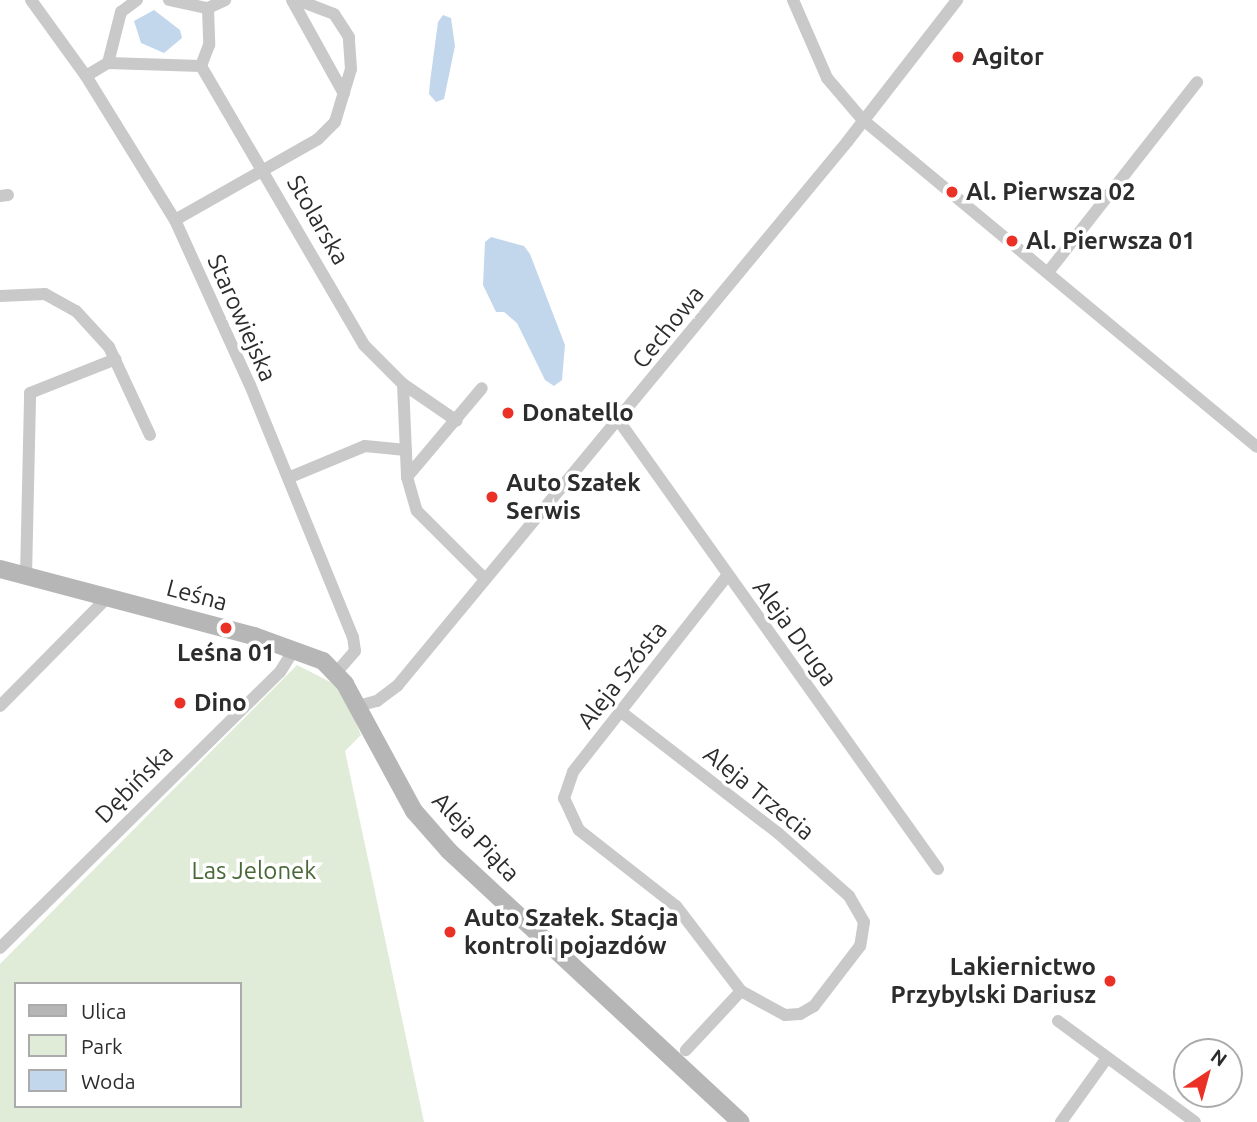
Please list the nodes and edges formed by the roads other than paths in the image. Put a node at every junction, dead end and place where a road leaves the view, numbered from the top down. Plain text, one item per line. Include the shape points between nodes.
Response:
1 (31, 0) edge
2 (137, 0) edge
3 (169, 0) edge
4 (225, 0) edge
5 (292, 0) edge
6 (298, 0) edge
7 (793, 0) edge
8 (957, 0) edge
9 (208, 8) junction
10 (108, 63) junction
11 (201, 66) junction
12 (86, 76) junction
13 (1197, 82) dead end
14 (344, 94) junction
15 (862, 119) junction
16 (265, 170) junction
17 (175, 220) junction
18 (1049, 271) junction
19 (0, 296) edge
20 (116, 359) junction
21 (403, 384) junction
22 (482, 388) dead end
23 (457, 421) junction
24 (619, 421) junction
25 (150, 435) dead end
26 (1257, 447) edge
27 (406, 450) junction
28 (407, 477) junction
29 (288, 478) junction
30 (0, 569) edge
31 (26, 576) junction
32 (727, 576) junction
33 (485, 579) junction
34 (108, 597) junction
35 (295, 648) junction
36 (336, 673) junction
37 (0, 706) edge
38 (358, 706) junction
39 (620, 711) junction
40 (938, 869) dead end
41 (0, 948) edge
42 (741, 990) junction
43 (1058, 1021) dead end
44 (686, 1050) dead end
45 (1107, 1058) junction
46 (741, 1122) edge
47 (1061, 1122) edge
48 (1195, 1122) edge

1 - 12 street, Starowiejska
2 - 10 street via 121,12
3 - 9 street
4 - 9 street
5 - 14 street
6 - 14 street via 334,14 344,25 352,60
7 - 15 street via 827,78
8 - 15 street, Cechowa
9 - 11 street via 209,45
10 - 11 street
10 - 12 street
11 - 16 street, Stolarska
12 - 17 street, Starowiejska
13 - 18 street
14 - 16 street via 330,129
15 - 18 street
15 - 24 street, Cechowa
16 - 17 street
16 - 21 street, Stolarska via 365,345
17 - 29 street, Starowiejska
18 - 26 street
19 - 20 street via 45,294 60,299 98,334
20 - 25 street
20 - 31 street via 36,388 29,397 30,548
21 - 23 street, Stolarska
21 - 27 street
22 - 23 street
23 - 28 street
24 - 32 street, Aleja Druga
24 - 33 street, Cechowa
27 - 28 street
27 - 29 street via 365,446
28 - 33 street via 426,524
29 - 36 street, Starowiejska via 353,637 355,651
30 - 31 street, Leśna
31 - 34 street, Leśna
32 - 39 street, Aleja Szósta
32 - 40 street, Aleja Druga
33 - 38 street, Cechowa via 398,685 377,701
34 - 35 street, Leśna
34 - 37 street
35 - 36 street, Leśna
35 - 41 street, Dębińska via 280,672
36 - 38 street, Leśna
38 - 46 street, Aleja Piąta via 414,811 449,851
39 - 42 street, Aleja Szósta via 568,780 565,808 579,830 683,913
39 - 42 street, Aleja Trzecia via 778,833 849,897 863,916 860,946 807,1010 785,1015
42 - 44 street
43 - 45 street
45 - 47 street
45 - 48 street

